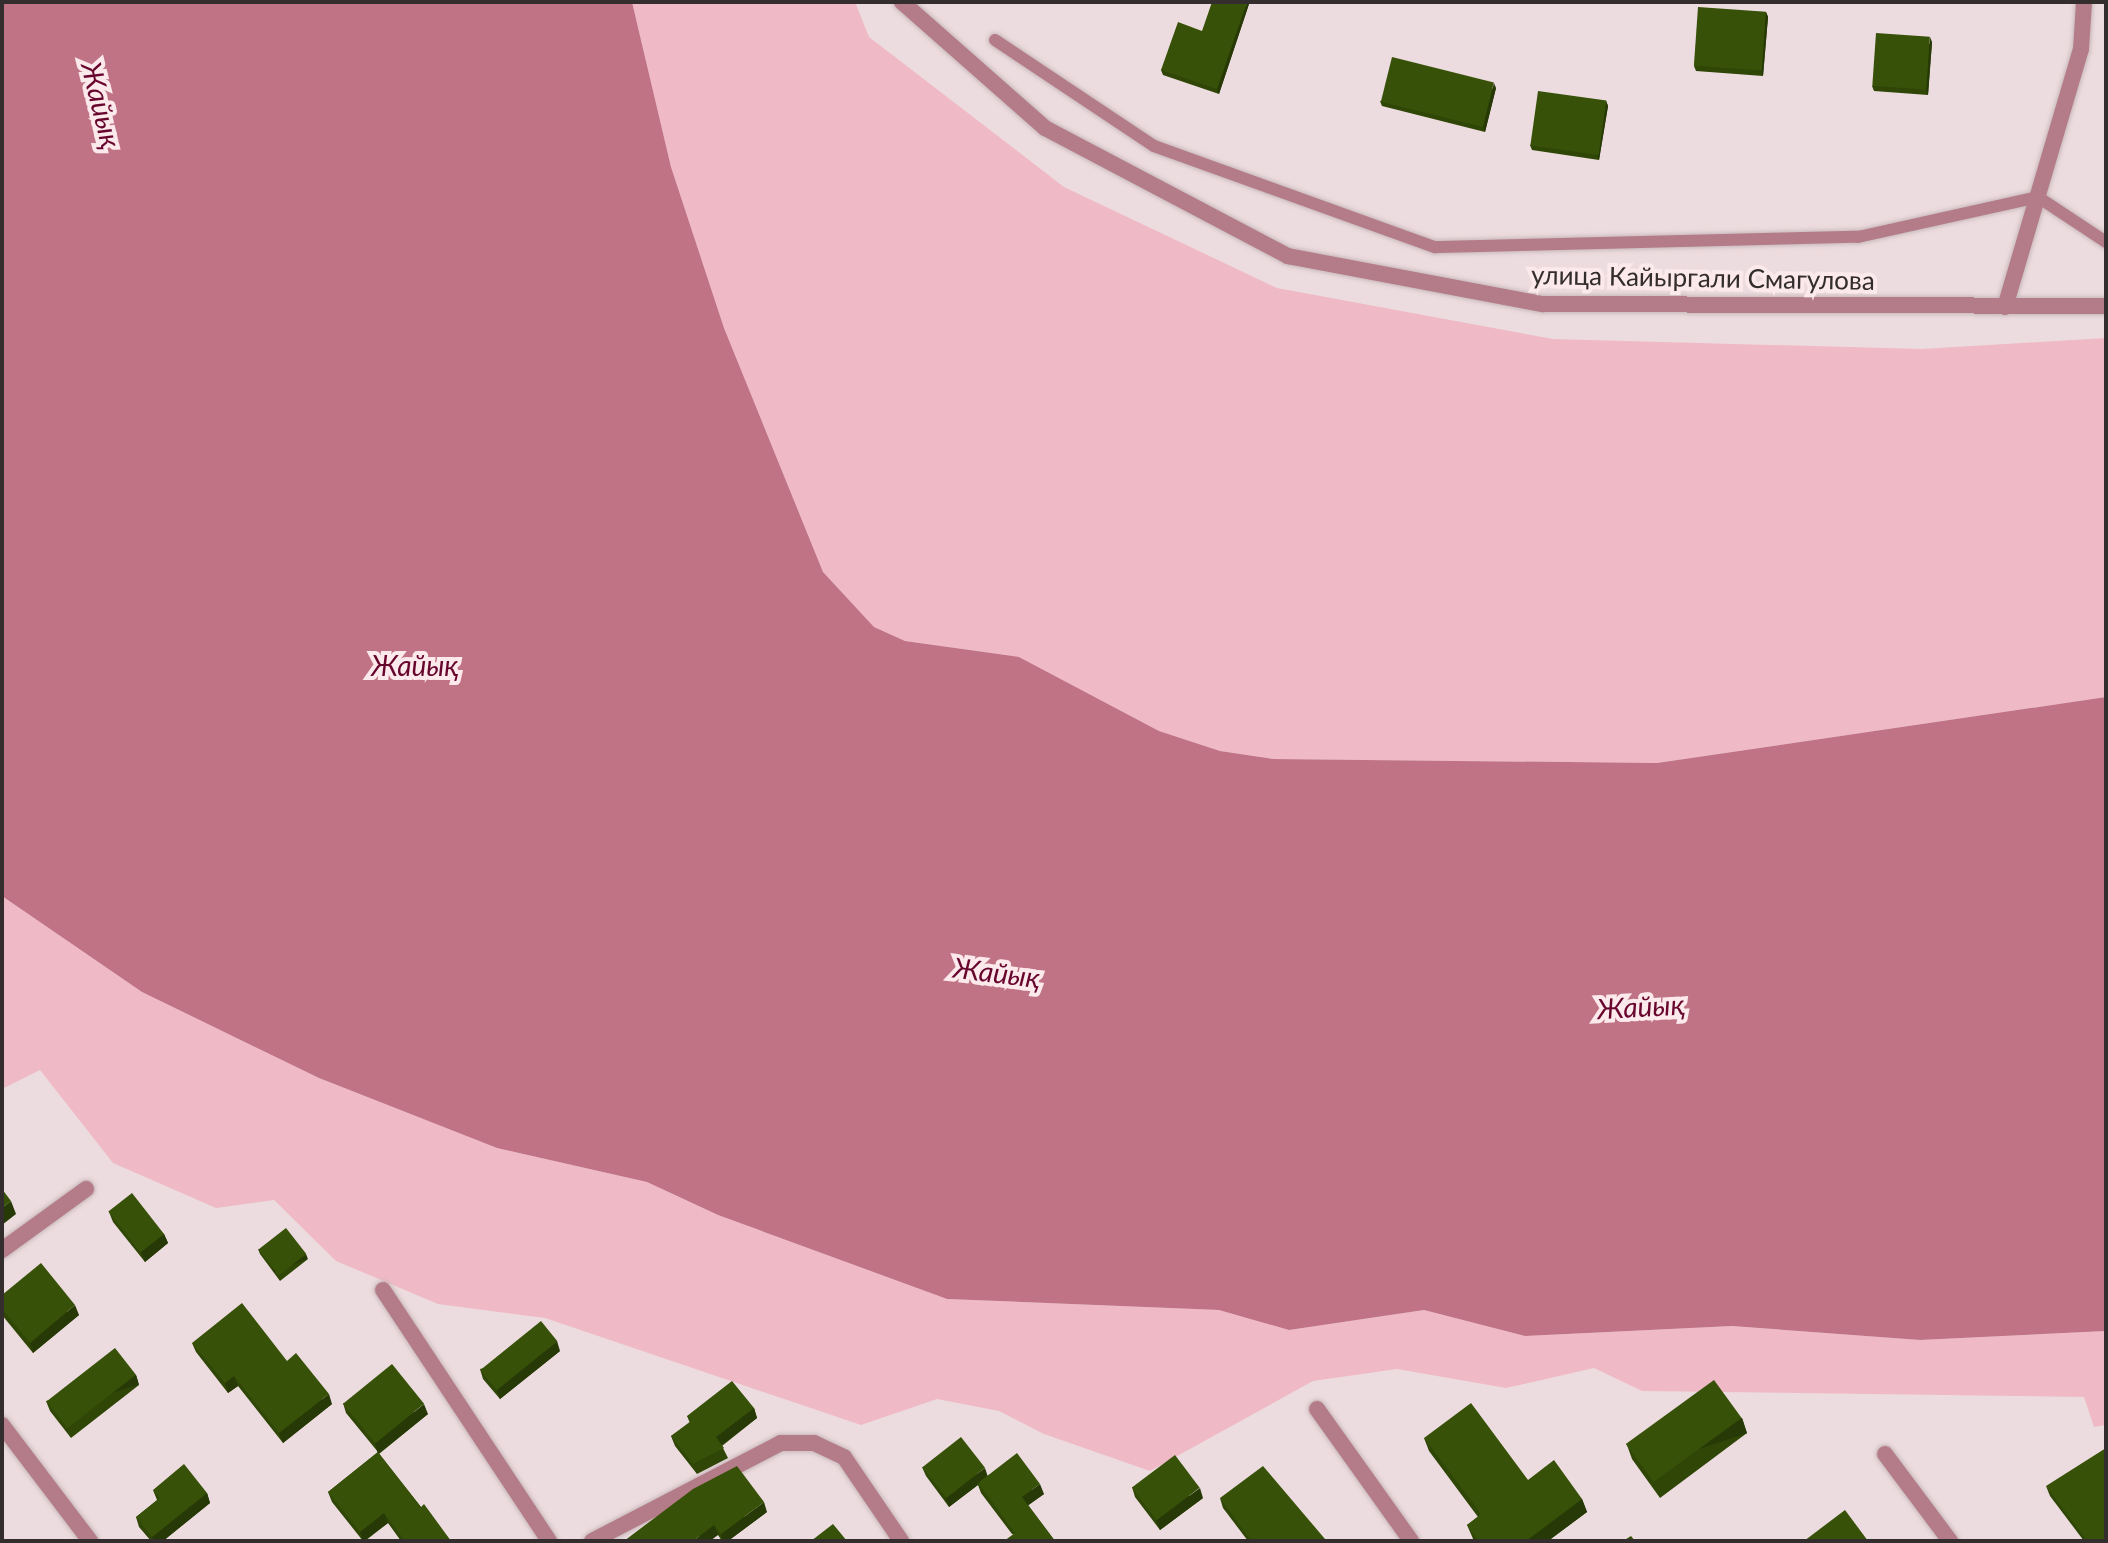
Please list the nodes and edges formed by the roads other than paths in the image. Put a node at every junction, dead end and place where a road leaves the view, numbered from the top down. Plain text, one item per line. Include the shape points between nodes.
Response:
1 (902, 2) edge
2 (2084, 2) edge
3 (995, 40) dead end
4 (2038, 197) junction
5 (2106, 242) edge
6 (2106, 306) edge
7 (2005, 307) junction
8 (86, 1189) dead end
9 (2, 1250) edge
10 (383, 1290) dead end
11 (1317, 1409) dead end
12 (2, 1425) edge
13 (1885, 1454) dead end
14 (90, 1541) edge
15 (549, 1541) edge
16 (592, 1541) edge
17 (901, 1541) edge
18 (1411, 1541) edge
19 (1950, 1541) edge

1 - 7 street, улица Кайыргали Смагулова via 1045,128 1288,256 1543,304
2 - 4 street via 2081,49
3 - 4 lane via 1154,146 1435,247 1858,237
4 - 5 lane
4 - 7 street
6 - 7 street, улица Кайыргали Смагулова
8 - 9 street
10 - 15 street
11 - 18 street
12 - 14 street
13 - 19 street
16 - 17 street via 781,1443 814,1443 844,1457

